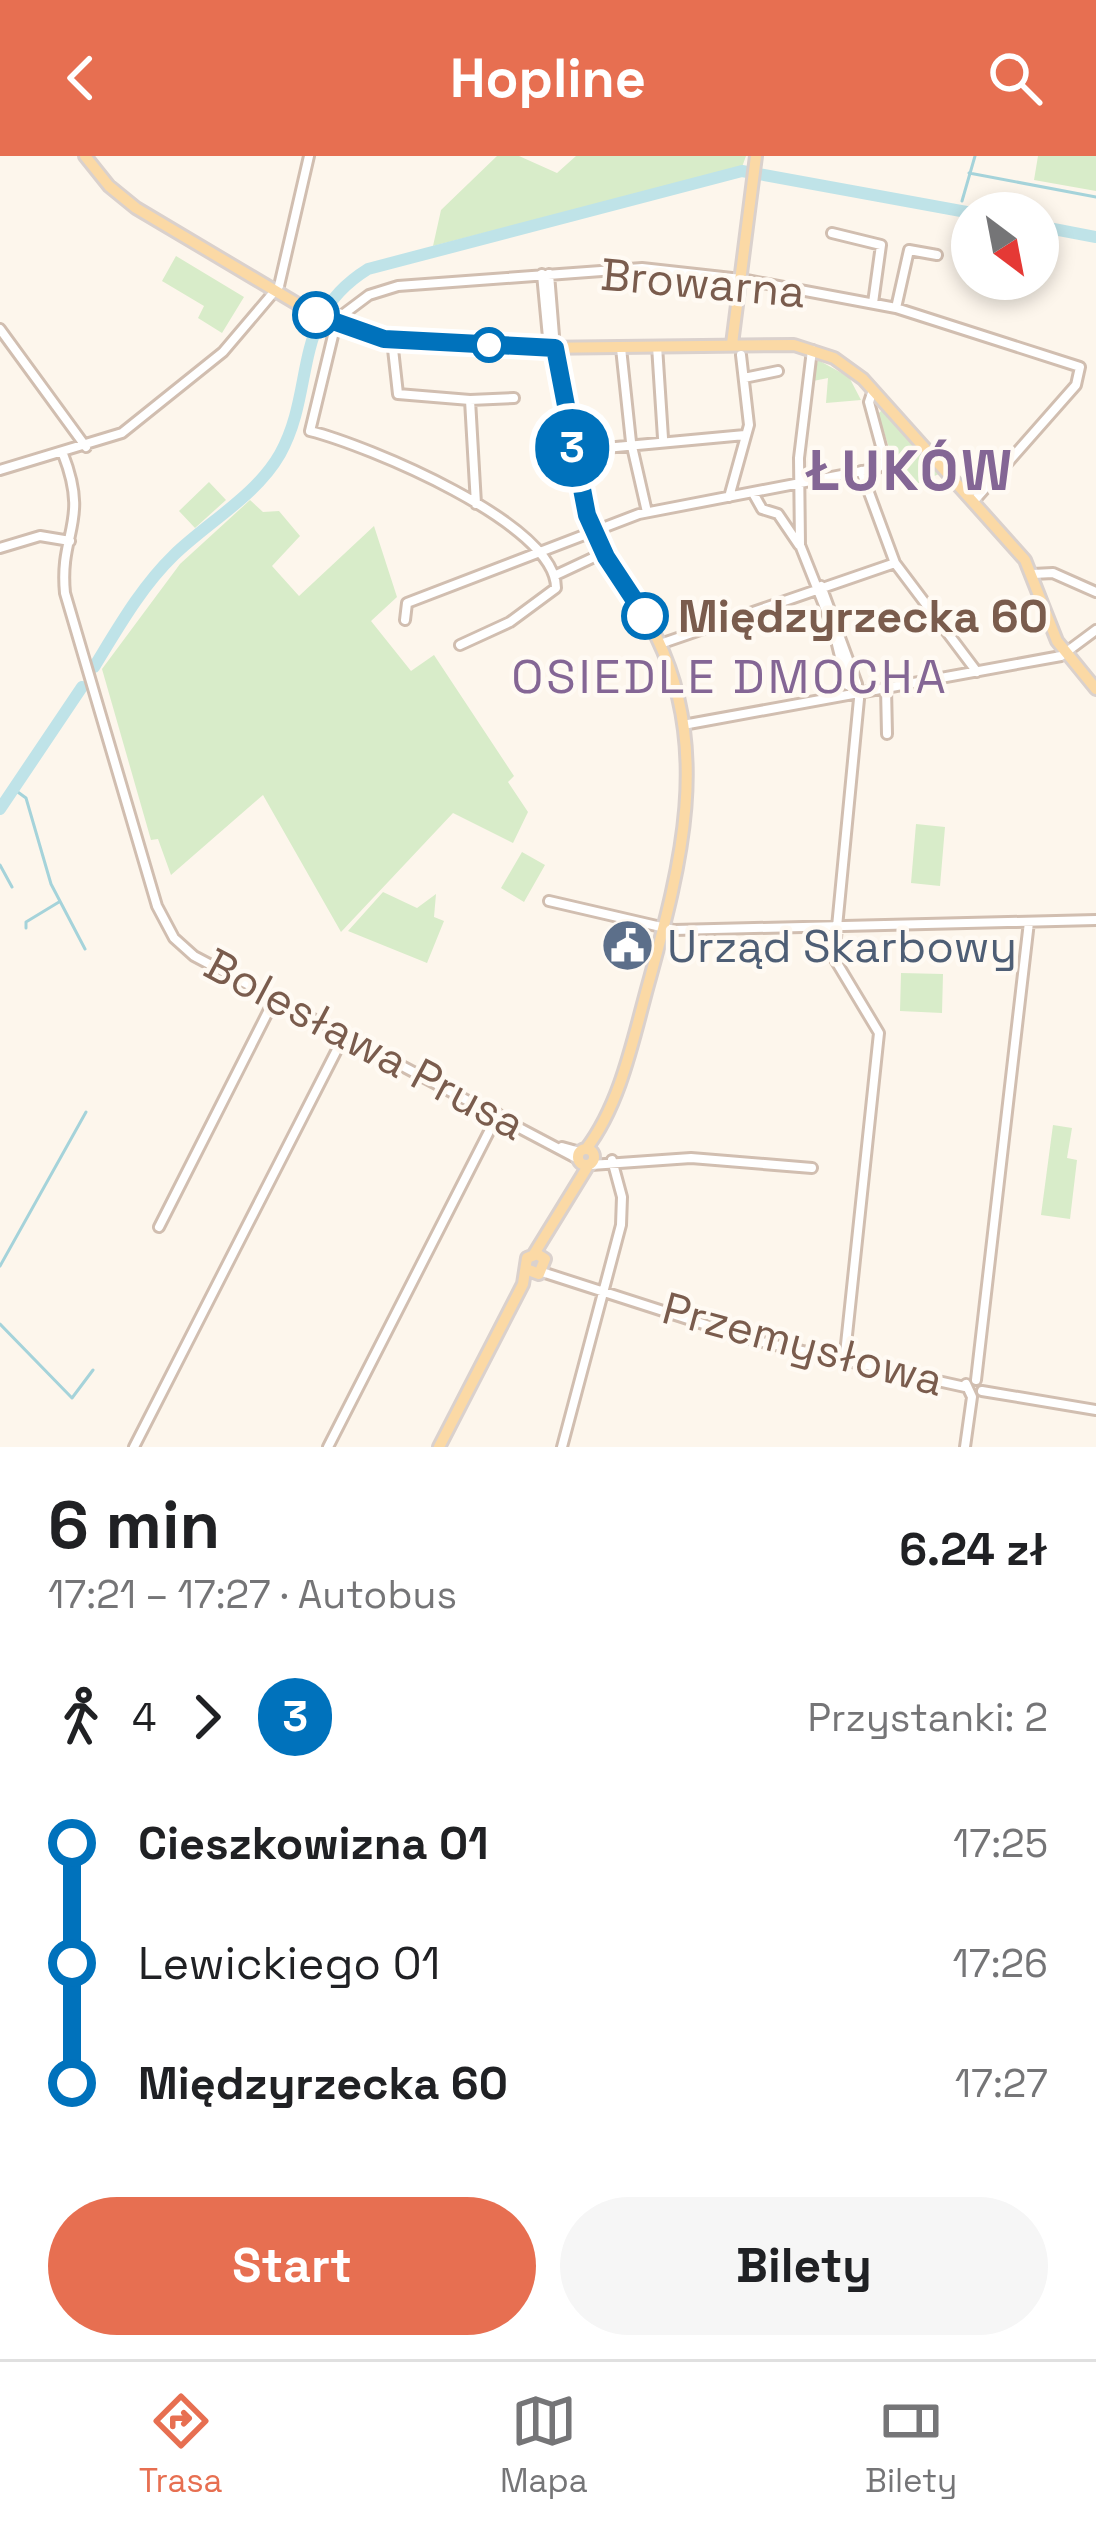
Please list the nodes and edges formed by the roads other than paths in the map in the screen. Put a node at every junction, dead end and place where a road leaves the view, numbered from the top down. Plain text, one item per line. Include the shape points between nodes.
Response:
1 (85, 156) edge
2 (309, 156) edge
3 (754, 166) edge
4 (832, 233) dead end
5 (937, 255) dead end
6 (546, 274) junction
7 (741, 279) junction
8 (276, 292) junction
9 (873, 303) junction
10 (896, 308) junction
11 (326, 320) junction
12 (0, 329) edge
13 (392, 340) junction
14 (657, 344) junction
15 (732, 344) junction
16 (621, 345) junction
17 (552, 348) junction
18 (813, 349) junction
19 (741, 356) dead end
20 (778, 371) dead end
21 (744, 378) junction
22 (872, 390) junction
23 (514, 398) dead end
24 (470, 400) junction
25 (745, 435) junction
26 (663, 439) junction
27 (632, 442) junction
28 (86, 447) junction
29 (573, 451) junction
30 (63, 454) junction
31 (0, 470) edge
32 (861, 471) junction
33 (801, 482) junction
34 (752, 492) junction
35 (729, 497) junction
36 (973, 502) junction
37 (476, 506) junction
38 (647, 512) junction
39 (592, 530) junction
40 (70, 541) junction
41 (800, 545) junction
42 (0, 548) edge
43 (543, 551) junction
44 (604, 553) junction
45 (895, 563) junction
46 (1033, 574) junction
47 (556, 575) junction
48 (817, 586) junction
49 (1096, 592) edge
50 (405, 620) dead end
51 (1096, 630) edge
52 (660, 644) junction
53 (460, 645) dead end
54 (1066, 654) junction
55 (977, 672) junction
56 (886, 688) junction
57 (1096, 689) edge
58 (856, 694) junction
59 (683, 725) junction
60 (887, 734) dead end
61 (549, 901) dead end
62 (1096, 920) edge
63 (1029, 922) junction
64 (835, 926) junction
65 (663, 928) junction
66 (274, 1000) junction
67 (344, 1036) junction
68 (498, 1114) junction
69 (586, 1158) junction
70 (612, 1160) junction
71 (812, 1168) dead end
72 (159, 1227) dead end
73 (537, 1265) junction
74 (606, 1289) junction
75 (845, 1354) dead end
76 (976, 1380) junction
77 (965, 1388) junction
78 (982, 1390) junction
79 (972, 1397) junction
80 (1096, 1414) edge
81 (134, 1446) edge
82 (328, 1447) edge
83 (439, 1447) edge
84 (562, 1447) edge
85 (965, 1447) edge

1 - 8 main road via 128,202
2 - 8 street
3 - 7 main road
4 - 9 street via 881,245
5 - 10 street via 909,250
6 - 7 street, Browarna via 624,268
6 - 11 street, Browarna via 388,288
6 - 17 street
7 - 9 street, Browarna
7 - 15 main road
8 - 11 main road
8 - 28 street via 167,399 122,434
9 - 10 street, Browarna
10 - 36 street, Browarna via 1082,368 1076,385
11 - 13 main road
11 - 37 street via 310,430 380,452
12 - 28 street
13 - 17 main road
13 - 24 street via 398,394
14 - 15 main road
14 - 16 main road
14 - 26 street
15 - 18 main road
16 - 17 main road
16 - 27 street
17 - 29 main road
18 - 22 main road via 844,363
18 - 33 street
19 - 21 street
20 - 21 street
21 - 25 street
22 - 32 street via 884,464
22 - 36 main road
23 - 24 street
24 - 37 street
25 - 26 street
25 - 35 street
26 - 27 street
27 - 29 street
27 - 38 street
28 - 30 street
29 - 39 main road
30 - 31 street
30 - 40 street, Bolesława Prusa via 78,504
32 - 33 street
32 - 45 street
33 - 34 street
33 - 41 street
34 - 35 street
34 - 41 street
35 - 38 street
36 - 46 main road
37 - 43 street
38 - 39 street
39 - 43 street
39 - 44 main road
40 - 42 street via 40,536
40 - 66 street, Bolesława Prusa via 65,593 162,920 194,956
41 - 48 street
43 - 47 street
43 - 50 street via 407,603
44 - 47 street
44 - 52 main road
45 - 48 street
45 - 55 street
46 - 49 street via 1053,573
46 - 54 main road
47 - 53 street via 556,589
48 - 52 street
48 - 58 street
51 - 54 street
52 - 59 main road
54 - 55 street
54 - 57 main road
55 - 56 street
56 - 58 street
56 - 60 street
58 - 59 street
58 - 64 street via 851,817
59 - 65 main road via 688,815
61 - 65 street
62 - 63 street
63 - 64 street
63 - 76 street
64 - 65 street
64 - 75 street via 835,967 879,1027
65 - 69 main road via 627,1058
66 - 67 street, Bolesława Prusa
66 - 72 street
67 - 68 street, Bolesława Prusa
67 - 81 street
68 - 69 street, Bolesława Prusa
68 - 82 street
69 - 70 street, Bolesława Prusa
69 - 73 main road
70 - 71 street, Bolesława Prusa via 743,1159
70 - 74 street via 622,1210
73 - 74 street, Przemysłowa
73 - 83 main road
74 - 77 street, Przemysłowa via 753,1340
74 - 84 street
76 - 77 street
76 - 78 street
77 - 79 street
78 - 79 street
78 - 80 street, Przemysłowa
79 - 85 street

